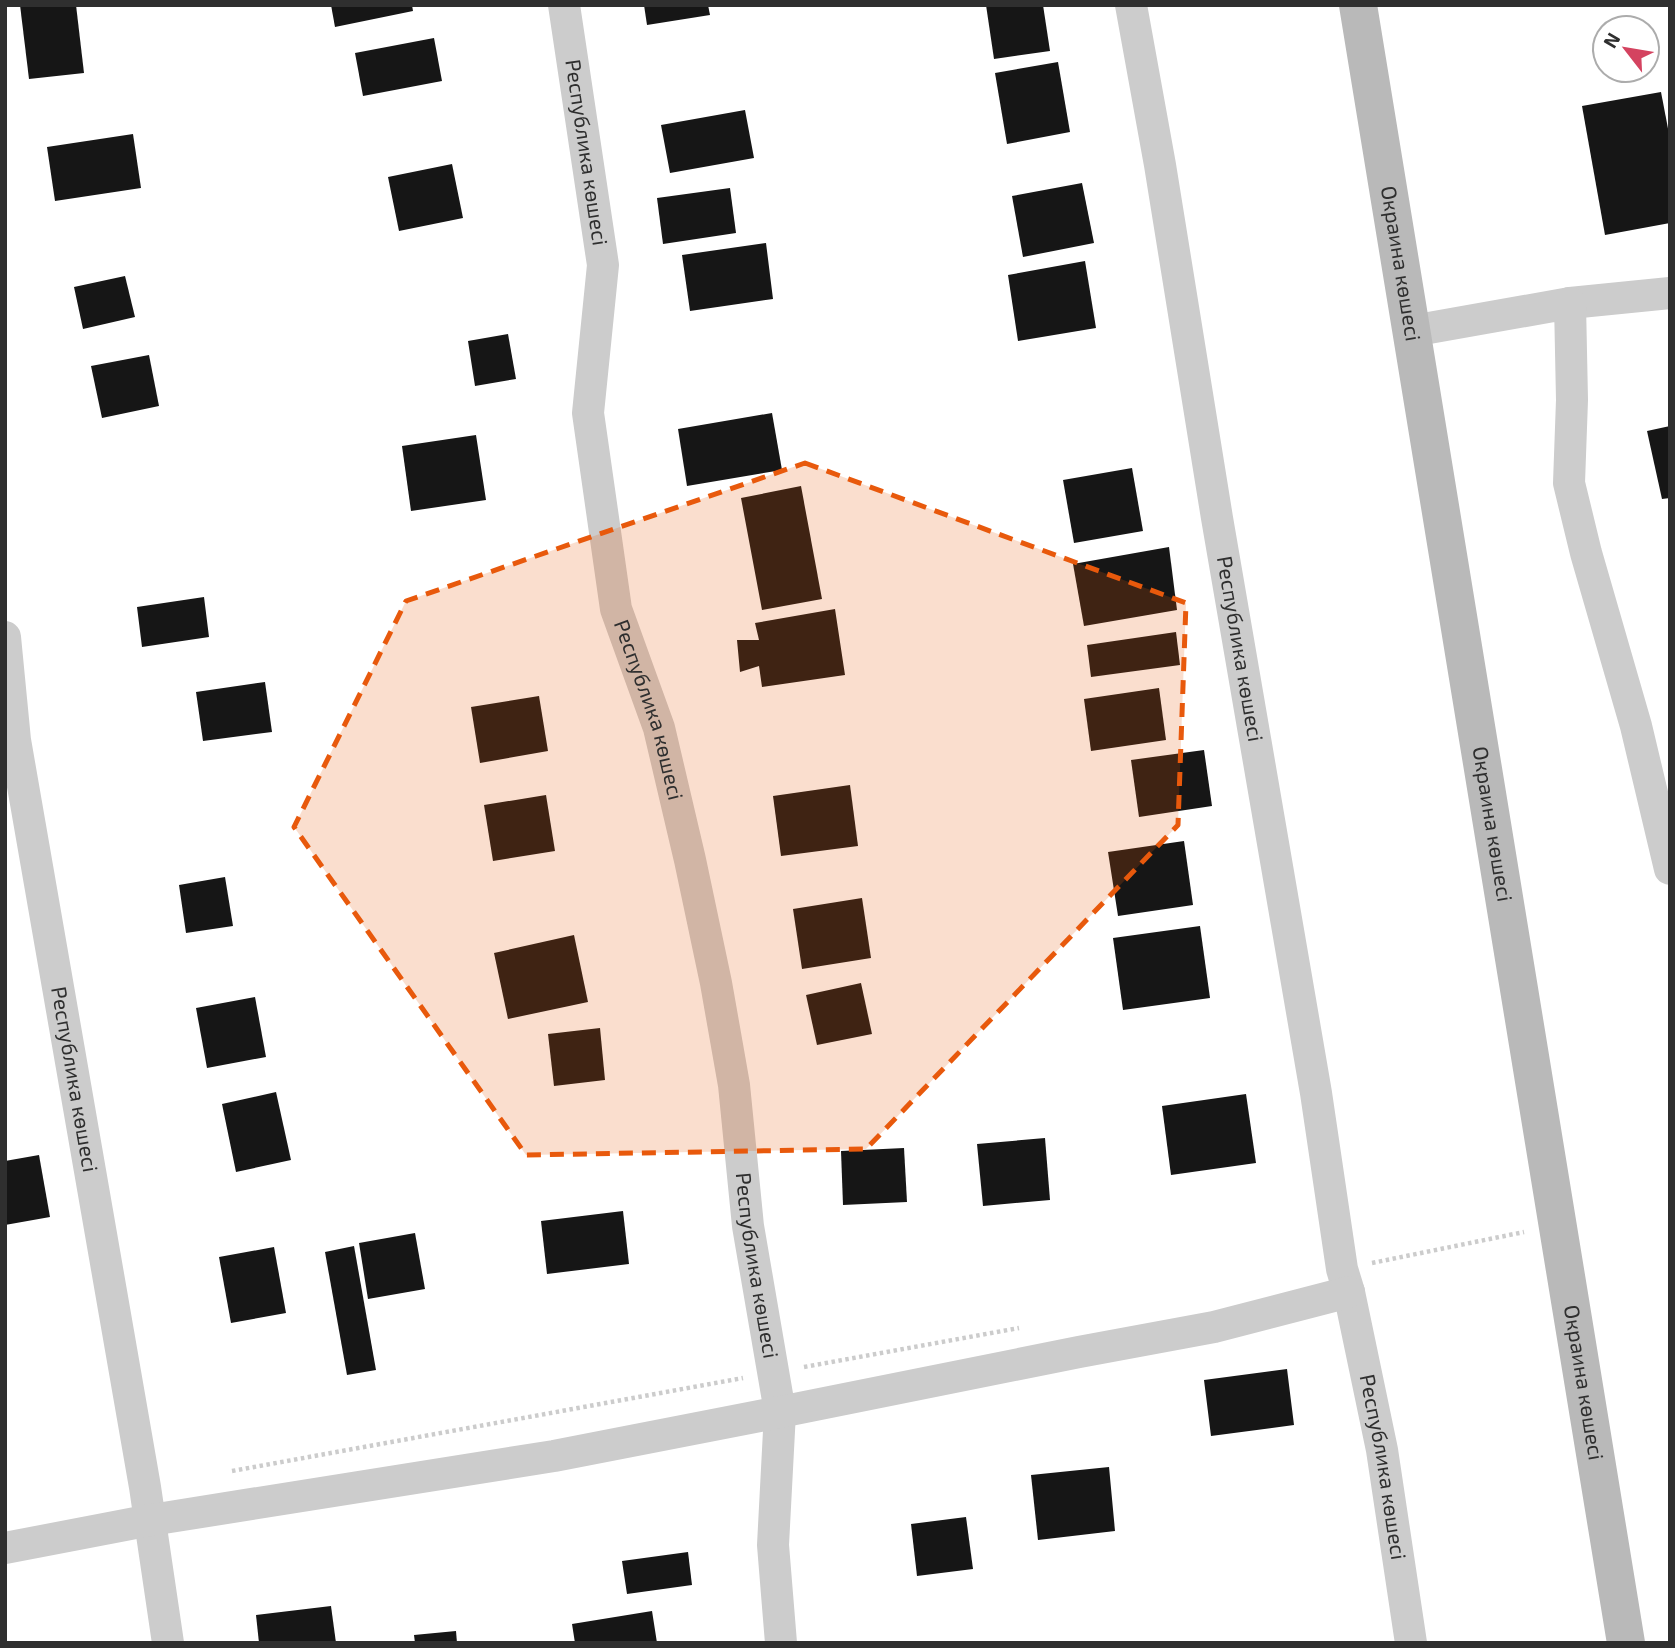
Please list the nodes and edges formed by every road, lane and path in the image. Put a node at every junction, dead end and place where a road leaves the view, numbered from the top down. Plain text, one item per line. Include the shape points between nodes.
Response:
1 (564, 5) edge
2 (1131, 5) edge
3 (1358, 5) edge
4 (1670, 293) edge
5 (1570, 303) junction
6 (1412, 331) junction
7 (5, 637) edge
8 (1670, 869) edge
9 (1530, 1231) dead end
10 (1346, 1280) junction
11 (1030, 1326) dead end
12 (773, 1373) junction
13 (780, 1412) junction
14 (227, 1472) dead end
15 (150, 1520) junction
16 (5, 1548) edge
17 (168, 1643) edge
18 (781, 1643) edge
19 (1411, 1643) edge
20 (1626, 1643) edge

1 - 12 street, Республика көшесі via 603,265 588,414 616,610 659,728 710,956 734,1085 748,1226
2 - 10 street, Республика көшесі
3 - 6 main road, Окраина көшесі
4 - 5 street
5 - 6 street
5 - 8 street via 1569,483
6 - 20 main road, Окраина көшесі
7 - 15 street, Республика көшесі via 15,740
9 - 10 path
10 - 13 street via 1214,1327
10 - 19 street, Республика көшесі via 1382,1450
11 - 12 path
12 - 13 street, Республика көшесі
12 - 14 path
13 - 15 street via 554,1456
13 - 18 street, Республика көшесі via 773,1545
15 - 16 street
15 - 17 street, Республика көшесі

